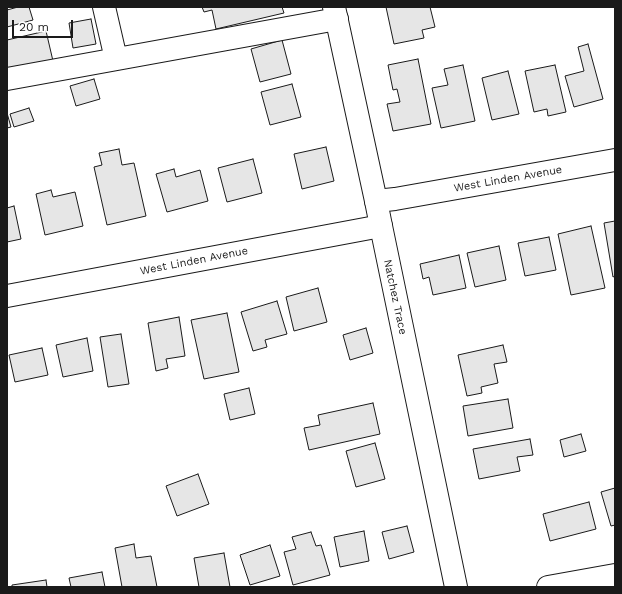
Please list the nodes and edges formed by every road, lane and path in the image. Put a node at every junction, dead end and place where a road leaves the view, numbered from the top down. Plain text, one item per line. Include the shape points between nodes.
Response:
1 (104, 7) edge
2 (335, 13) edge
3 (116, 60) junction
4 (7, 79) edge
5 (615, 160) edge
6 (376, 201) junction
7 (381, 226) junction
8 (7, 296) edge
9 (615, 575) edge
10 (456, 587) edge
11 (548, 587) edge

1 - 3 street
2 - 3 street
2 - 6 street, Natchez Trace
3 - 4 street
5 - 6 street, West Linden Avenue
6 - 7 street, Natchez Trace
7 - 8 street, West Linden Avenue
7 - 10 street, Natchez Trace
9 - 11 street

